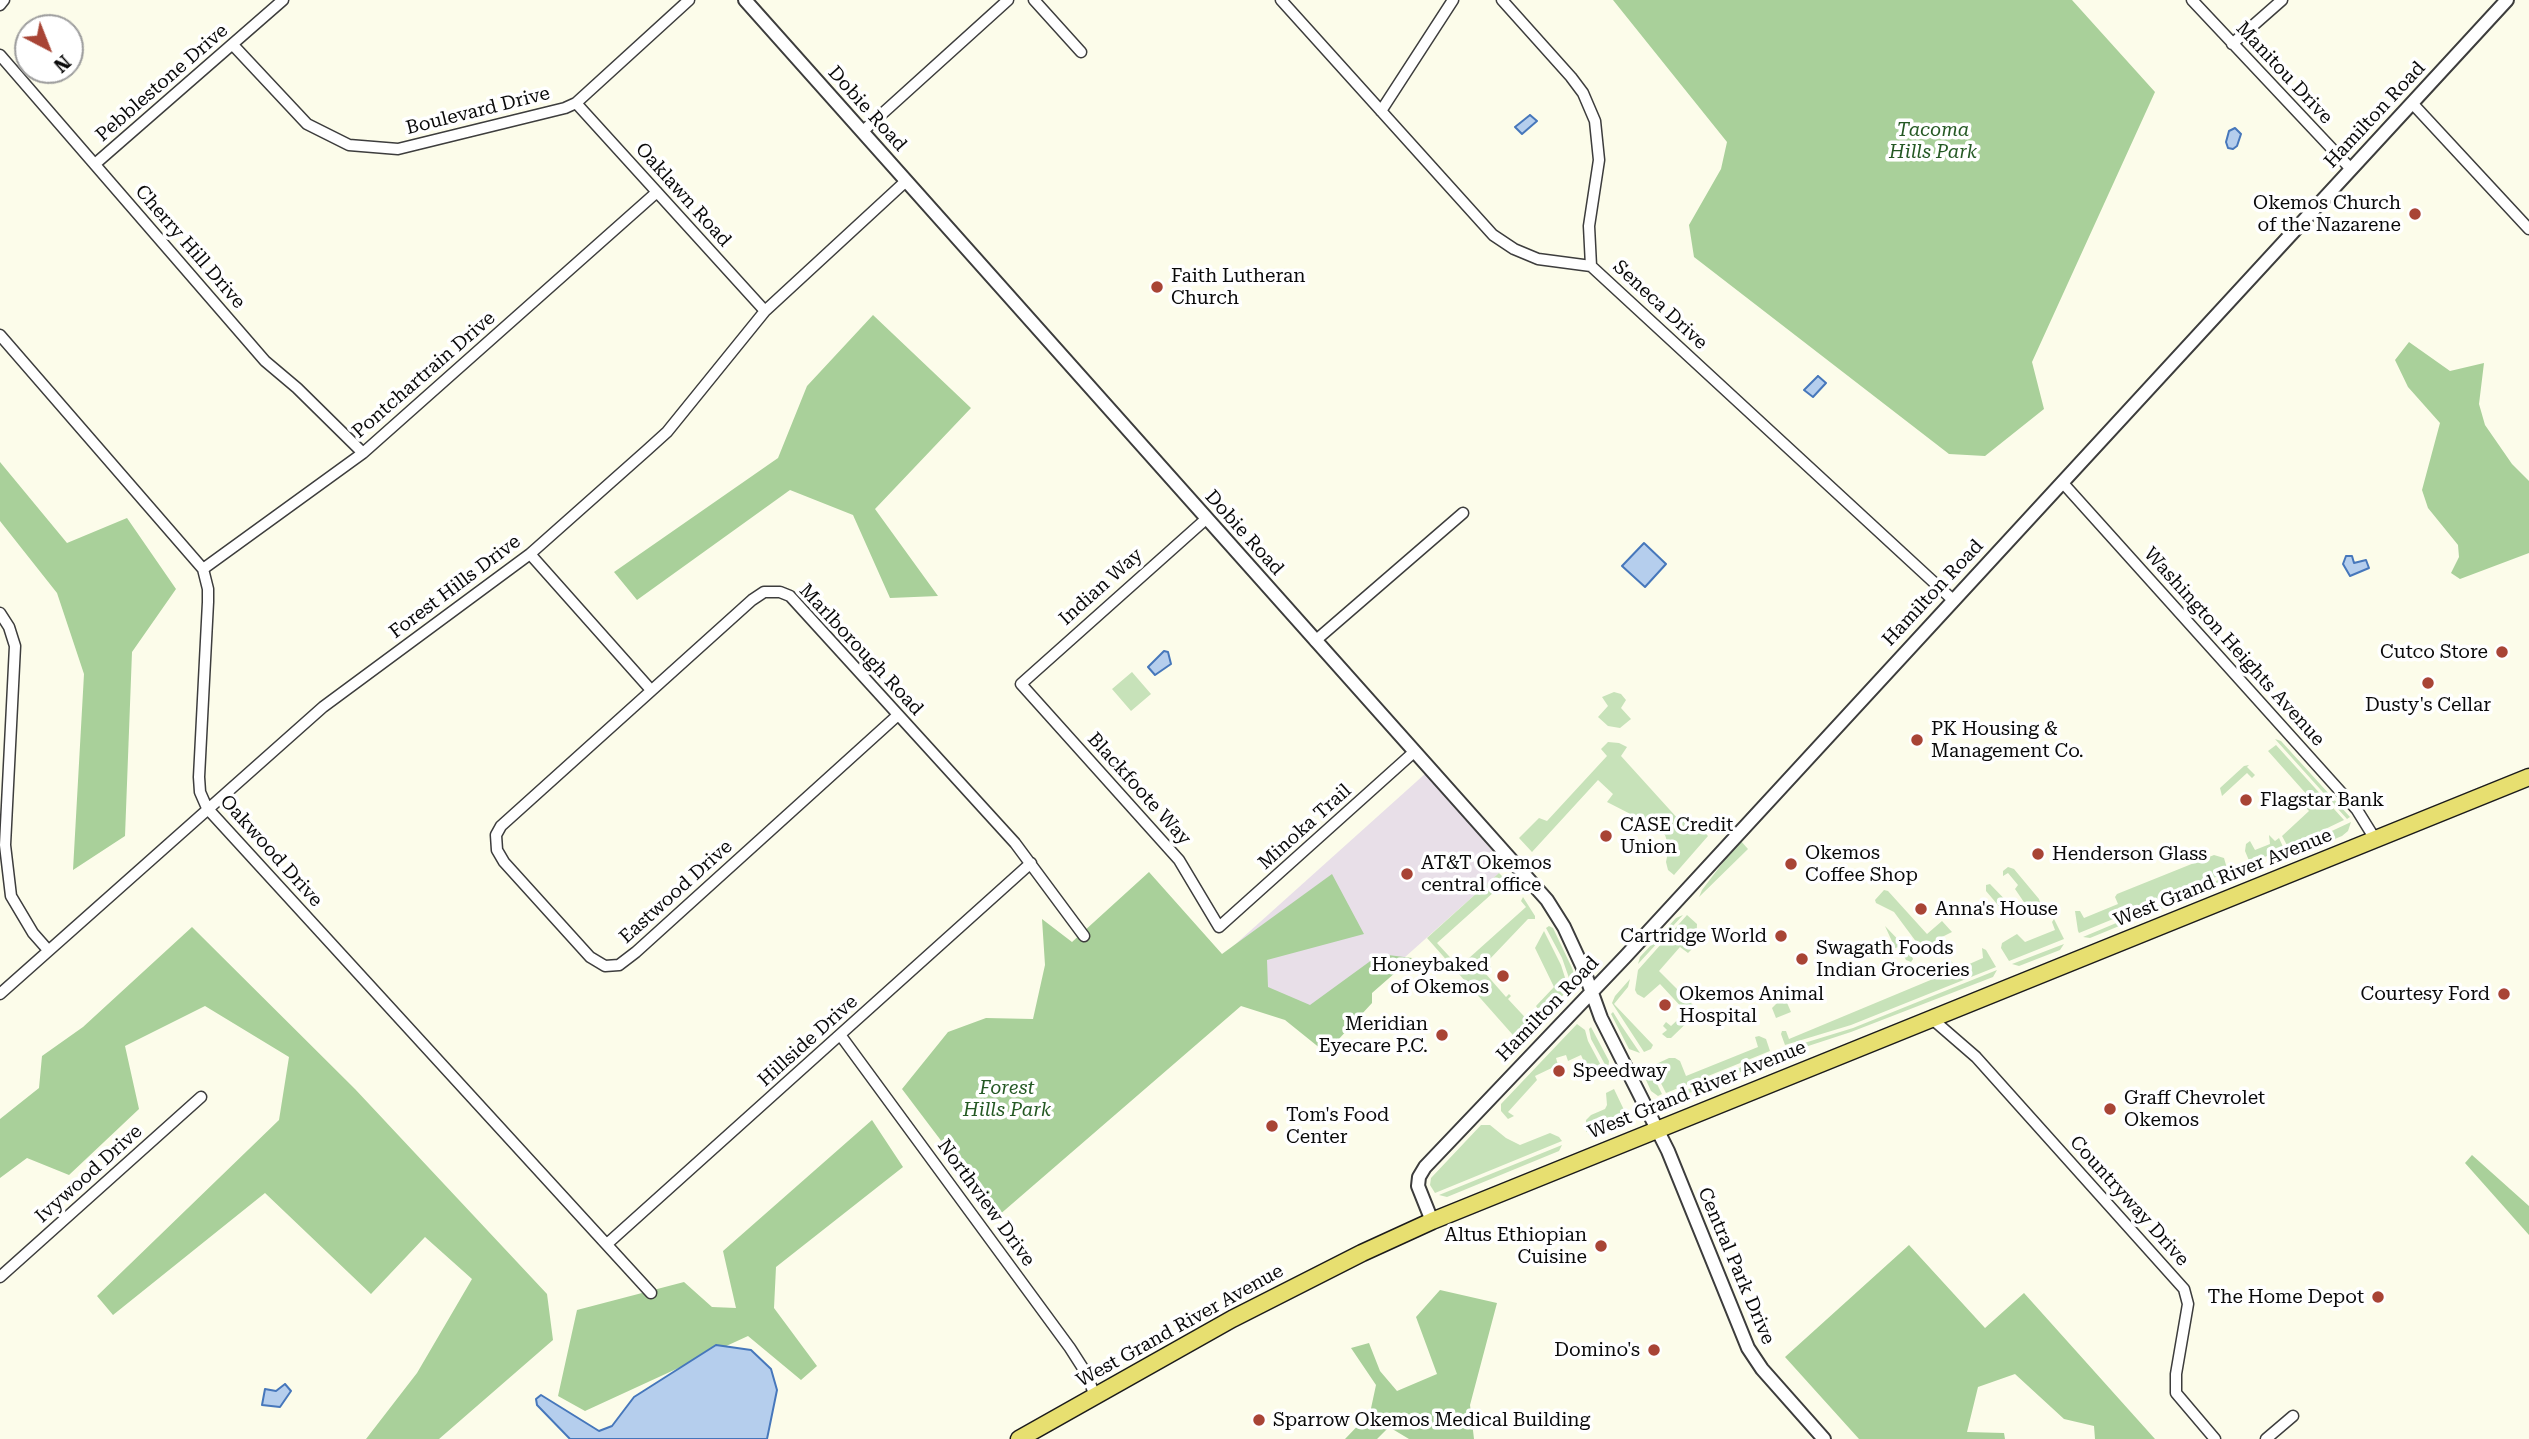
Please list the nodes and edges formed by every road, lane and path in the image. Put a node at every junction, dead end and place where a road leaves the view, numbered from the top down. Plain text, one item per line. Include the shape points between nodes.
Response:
1 (4, 0) edge
2 (283, 0) edge
3 (689, 0) edge
4 (745, 0) edge
5 (1008, 0) edge
6 (1034, 0) edge
7 (1281, 0) edge
8 (1453, 0) edge
9 (1502, 0) edge
10 (2192, 0) edge
11 (2282, 0) edge
12 (2507, 0) edge
13 (0, 5) edge
14 (2232, 44) junction
15 (233, 45) junction
16 (1081, 52) dead end
17 (0, 55) edge
18 (576, 103) junction
19 (2412, 103) junction
20 (1381, 111) junction
21 (862, 132) junction
22 (95, 164) junction
23 (2351, 169) junction
24 (906, 181) junction
25 (657, 192) junction
26 (2529, 229) edge
27 (1591, 266) junction
28 (765, 311) junction
29 (0, 335) edge
30 (363, 453) junction
31 (2062, 482) junction
32 (1463, 513) dead end
33 (1206, 519) junction
34 (530, 554) junction
35 (203, 569) junction
36 (1953, 600) junction
37 (0, 613) edge
38 (1315, 641) junction
39 (1021, 684) joint
40 (651, 690) junction
41 (898, 715) junction
42 (1414, 752) junction
43 (2529, 777) edge
44 (207, 808) junction
45 (2375, 839) junction
46 (1031, 863) junction
47 (1219, 927) joint
48 (1084, 936) dead end
49 (48, 950) junction
50 (1592, 992) junction
51 (0, 994) edge
52 (1931, 1018) junction
53 (841, 1036) junction
54 (201, 1097) dead end
55 (1657, 1129) junction
56 (1432, 1221) junction
57 (607, 1244) junction
58 (0, 1278) edge
59 (651, 1293) dead end
60 (1095, 1396) junction
61 (2293, 1416) dead end
62 (1019, 1439) edge
63 (1824, 1439) edge
64 (2215, 1439) edge
65 (2266, 1439) edge

1 - 13 street
2 - 15 street, Pebblestone Drive
3 - 18 street, Boulevard Drive
4 - 21 street, Dobie Road
5 - 21 street
6 - 16 street
7 - 20 street, Seneca Drive
8 - 20 street
9 - 27 street via 1571,77 1595,121 1599,160 1589,226
10 - 14 street, Manitou Drive
11 - 14 street
12 - 19 street, Hamilton Road
14 - 23 street, Manitou Drive
15 - 18 street, Boulevard Drive via 307,124 349,145 398,149
15 - 22 street, Pebblestone Drive
17 - 22 street, Cherry Hill Drive
18 - 25 street, Oaklawn Road
19 - 23 street, Hamilton Road
19 - 26 street
20 - 27 street, Seneca Drive via 1503,242 1538,259
21 - 24 street, Dobie Road
22 - 30 street, Cherry Hill Drive via 265,361
23 - 31 street, Hamilton Road
24 - 28 street, Forest Hills Drive
24 - 33 street, Dobie Road
25 - 28 street, Oaklawn Road
25 - 30 street, Pontchartrain Drive
27 - 36 street, Seneca Drive
28 - 34 street, Forest Hills Drive via 667,432
29 - 35 street
30 - 35 street, Pontchartrain Drive
31 - 36 street, Hamilton Road
31 - 45 street, Washington Heights Avenue via 2357,810
32 - 38 street
33 - 38 street, Dobie Road
33 - 39 street, Indian Way
34 - 40 street
34 - 44 street, Forest Hills Drive via 323,707
35 - 44 street, Oakwood Drive via 208,602 199,777
36 - 50 street, Hamilton Road
37 - 49 street via 15,646 5,845 11,896
38 - 42 street, Dobie Road
39 - 47 street, Blackfoote Way via 1179,860
40 - 41 street, Marlborough Road via 752,600 771,590 790,596
40 - 41 street, Eastwood Drive via 500,826 496,835 504,862 590,957 605,965 619,965 636,952
41 - 46 street, Marlborough Road
42 - 47 street, Minoka Trail
42 - 50 street, Dobie Road via 1547,900
43 - 45 main road, West Grand River Avenue
44 - 49 street, Forest Hills Drive
44 - 57 street, Oakwood Drive
45 - 52 main road, West Grand River Avenue
46 - 48 street, Marlborough Road
46 - 53 street, Hillside Drive
49 - 51 street, Forest Hills Drive
50 - 55 street, Dobie Road
50 - 56 street, Hamilton Road via 1422,1170 1419,1189
52 - 55 main road, West Grand River Avenue
52 - 64 street, Countryway Drive via 1976,1057 2184,1289 2188,1300 2175,1390
53 - 57 street, Hillside Drive
53 - 60 street, Northview Drive via 1070,1348
54 - 58 street, Ivywood Drive
55 - 56 main road, West Grand River Avenue
55 - 63 street, Central Park Drive via 1748,1348
56 - 60 main road, West Grand River Avenue via 1232,1319
57 - 59 street, Oakwood Drive
60 - 62 main road, West Grand River Avenue
61 - 65 street

